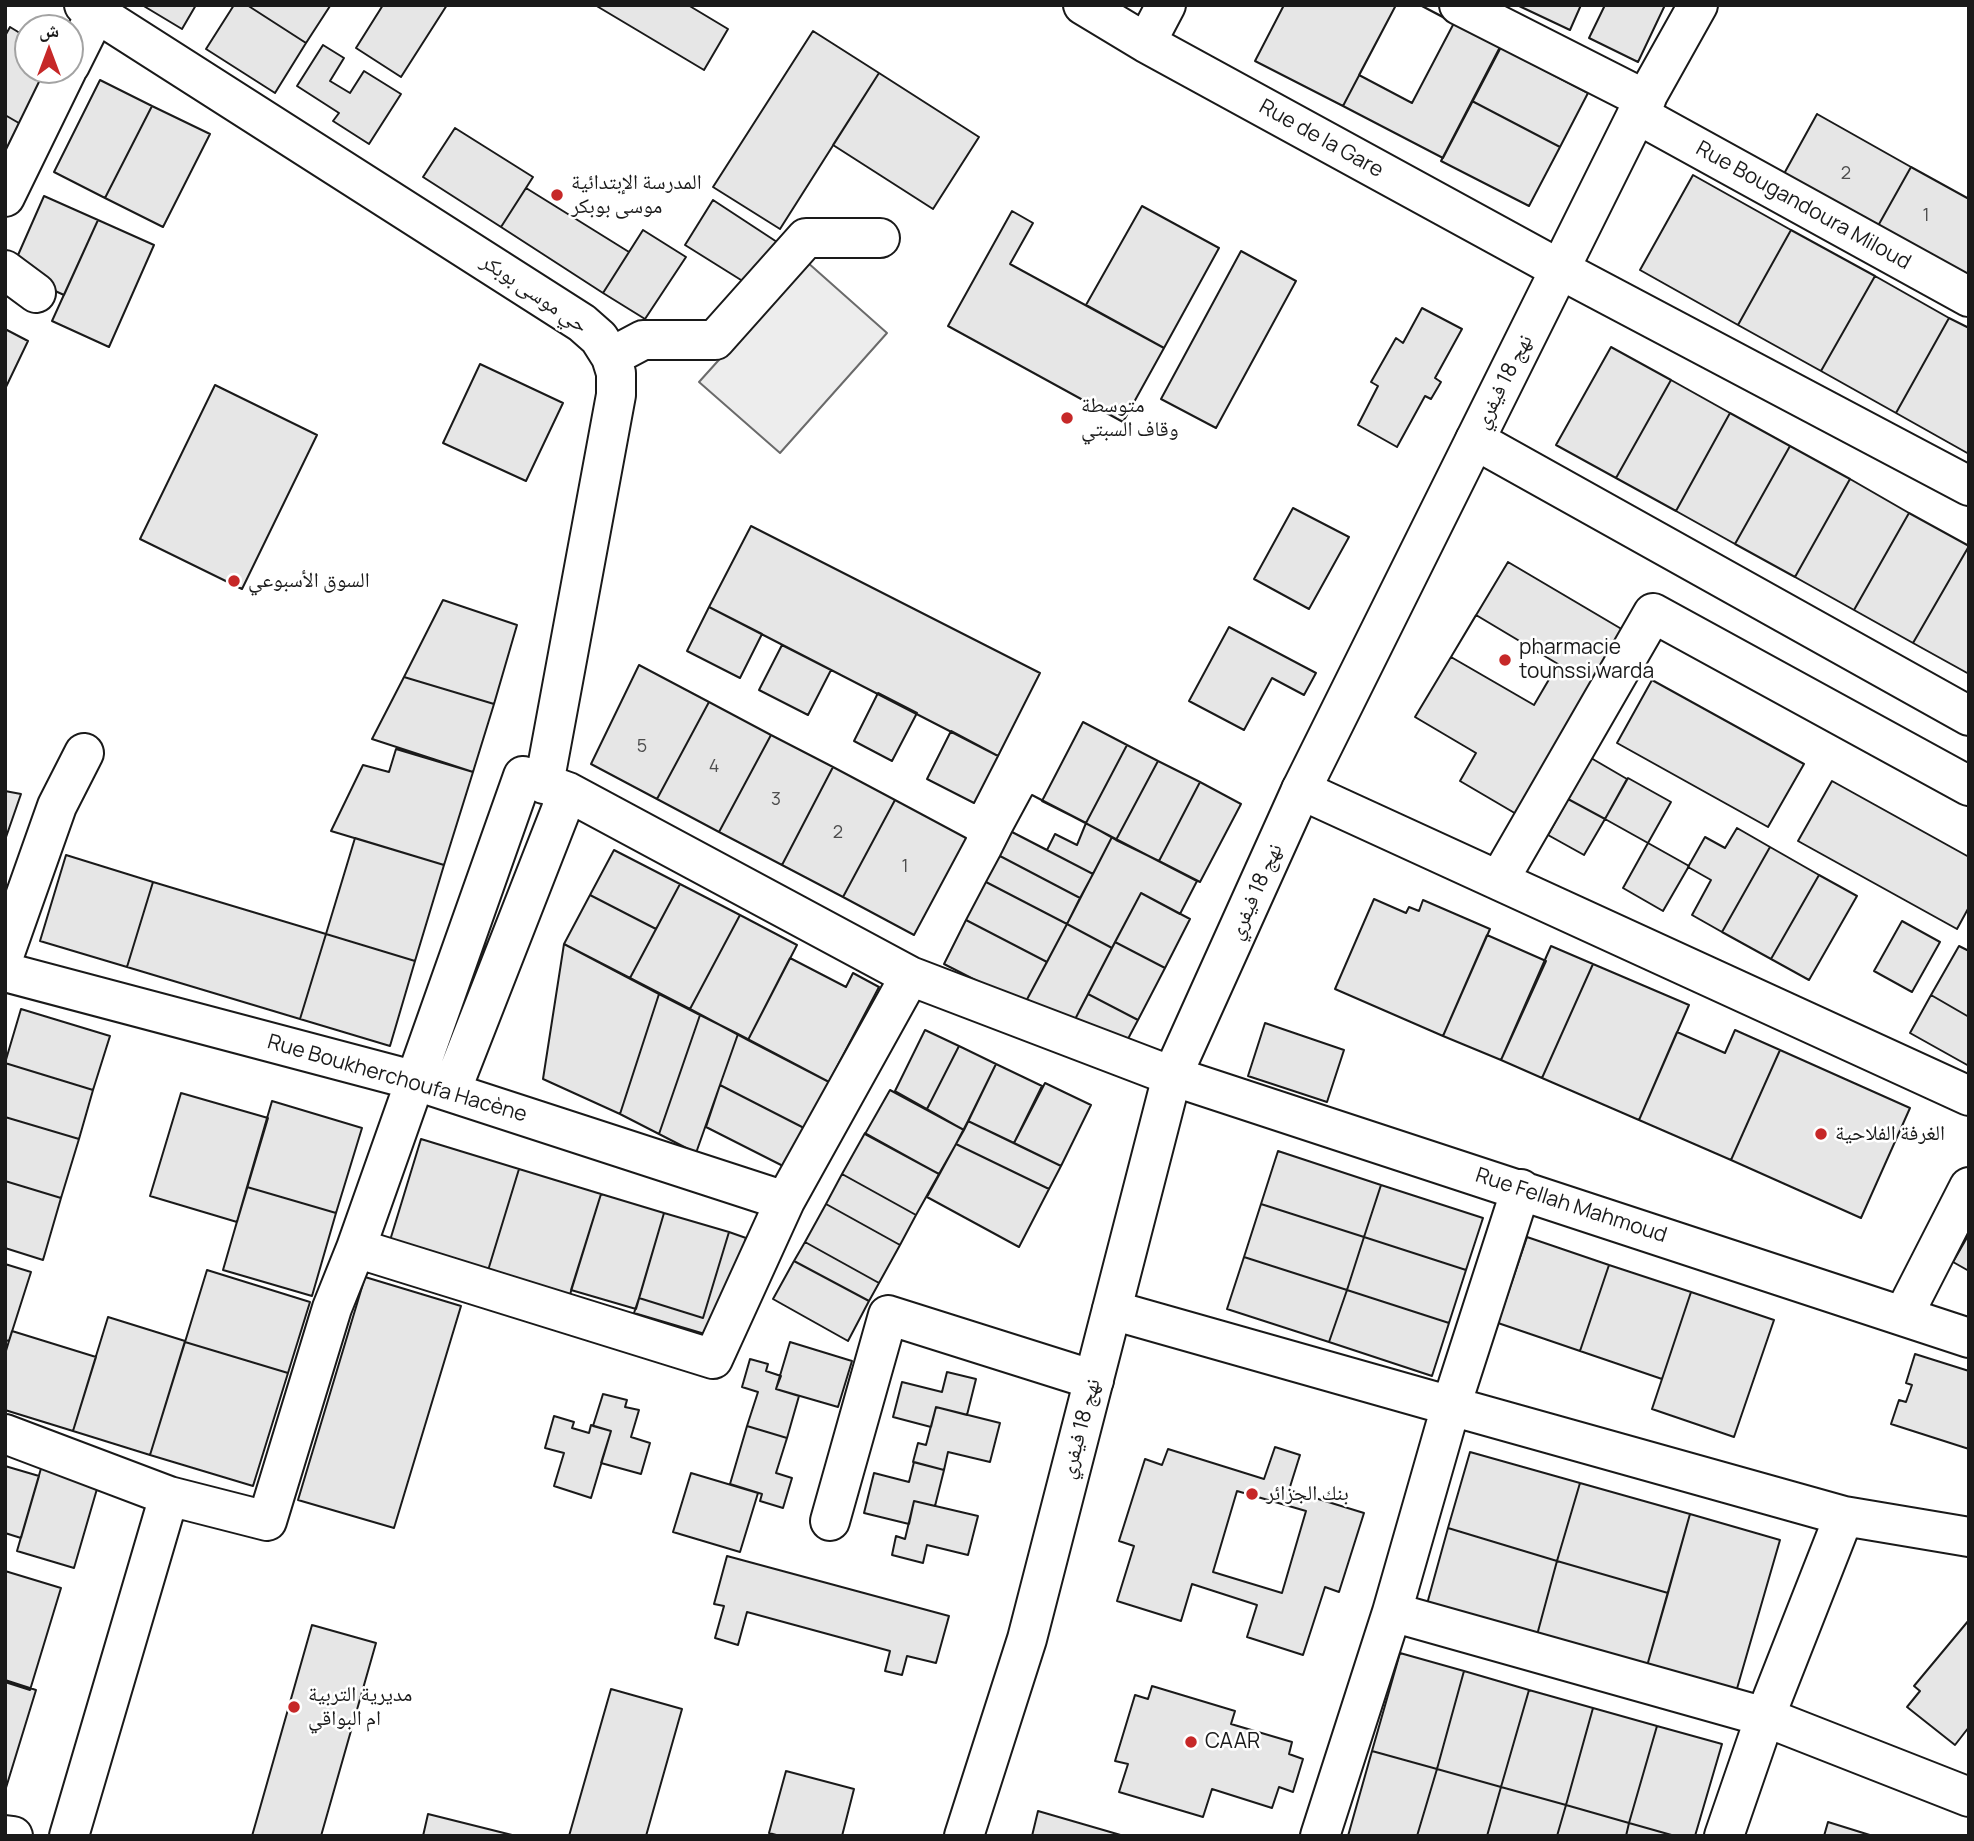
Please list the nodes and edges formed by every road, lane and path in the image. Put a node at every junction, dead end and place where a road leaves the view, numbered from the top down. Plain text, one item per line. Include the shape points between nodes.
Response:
1 (1083, 5) edge
2 (1166, 5) edge
3 (1459, 5) edge
4 (1698, 5) edge
5 (90, 9) edge
6 (84, 26) edge
7 (1146, 43) junction
8 (61, 84) edge
9 (1641, 107) junction
10 (5, 197) edge
11 (880, 238) dead end
12 (5, 270) edge
13 (1560, 270) junction
14 (36, 293) dead end
15 (1969, 297) edge
16 (611, 358) junction
17 (1475, 440) junction
18 (1969, 486) edge
19 (1969, 716) edge
20 (84, 753) dead end
21 (545, 784) junction
22 (1969, 786) edge
23 (1301, 790) junction
24 (1499, 880) junction
25 (5, 953) edge
26 (5, 972) edge
27 (910, 976) junction
28 (1172, 1076) junction
29 (413, 1080) junction
30 (451, 1091) junction
31 (1969, 1096) edge
32 (1969, 1186) edge
33 (1521, 1189) junction
34 (785, 1201) junction
35 (356, 1248) junction
36 (1112, 1310) junction
37 (1903, 1316) junction
38 (1969, 1338) edge
39 (1094, 1380) junction
40 (1451, 1406) junction
41 (5, 1434) edge
42 (169, 1496) junction
43 (1844, 1516) junction
44 (830, 1521) dead end
45 (1969, 1537) edge
46 (1392, 1612) junction
47 (1765, 1717) junction
48 (1969, 1797) edge
49 (5, 1835) edge
50 (13, 1836) edge
51 (69, 1836) edge
52 (964, 1836) edge
53 (1320, 1836) edge
54 (1724, 1836) edge

1 - 7 street, Rue de la Gare
2 - 7 street
3 - 9 street, Rue Bougandoura Miloud
4 - 9 street, نهج 18 فيفري
5 - 6 street
5 - 16 street, حي موسى بوبكر via 582,323
7 - 13 street, Rue de la Gare
8 - 10 street
9 - 13 street, نهج 18 فيفري
9 - 15 street, Rue Bougandoura Miloud
11 - 16 street via 806,238 715,340 643,340
12 - 14 street
13 - 17 street, نهج 18 فيفري
13 - 18 street, Rue de la Gare
16 - 21 street, حي موسى بوبكر via 616,395
17 - 19 street
17 - 23 street, نهج 18 فيفري
20 - 25 street via 57,806
21 - 27 street, Rue Fellah Mahmoud
21 - 29 street
21 - 30 street
22 - 24 street via 1653,613
23 - 24 street
23 - 28 street, نهج 18 فيفري
24 - 31 street
26 - 29 street, Rue Boukherchoufa Hacène
27 - 28 street, Rue Fellah Mahmoud
27 - 34 street
28 - 33 street, Rue Fellah Mahmoud
28 - 36 street, نهج 18 فيفري
29 - 30 street, Rue Boukherchoufa Hacène
29 - 35 street
30 - 34 street, Rue Boukherchoufa Hacène
32 - 37 street
33 - 37 street, Rue Fellah Mahmoud
33 - 40 street
34 - 35 street via 713,1359
35 - 42 street via 332,1308 267,1521
36 - 39 street, نهج 18 فيفري
36 - 40 street
37 - 38 street, Rue Fellah Mahmoud
39 - 44 street via 888,1315
39 - 52 street, نهج 18 فيفري via 1027,1639
40 - 43 street
40 - 46 street
41 - 42 street
42 - 51 street
43 - 45 street
43 - 47 street
46 - 47 street
46 - 53 street
47 - 48 street
47 - 54 street
49 - 50 street

